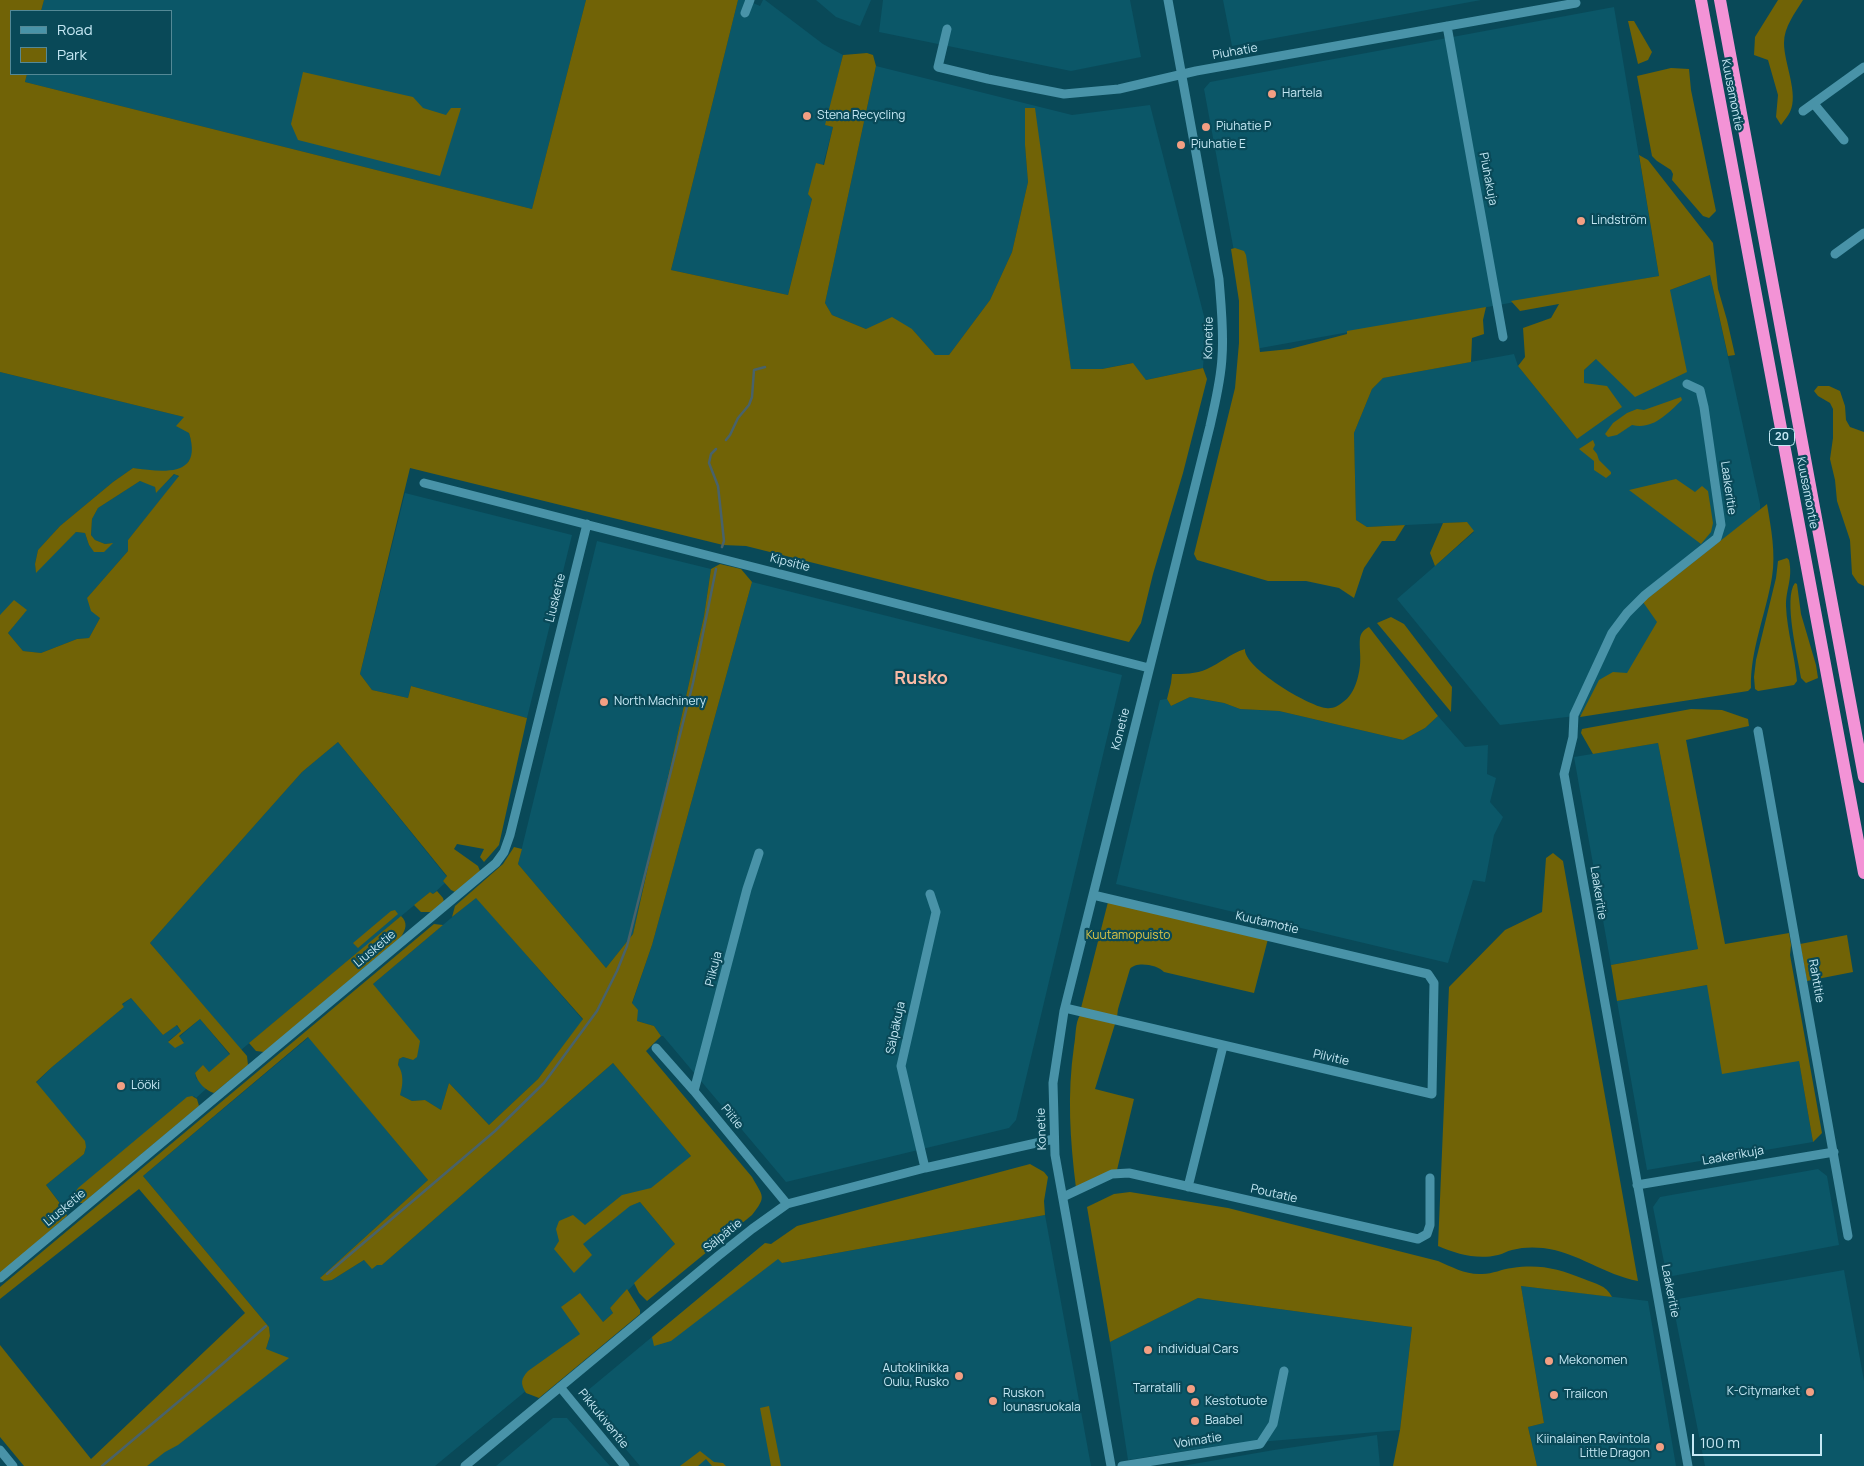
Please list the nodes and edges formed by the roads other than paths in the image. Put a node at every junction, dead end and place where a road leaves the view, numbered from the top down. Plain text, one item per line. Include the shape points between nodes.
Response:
1 (750, 0) edge
2 (1168, 0) edge
3 (1701, 0) edge
4 (1720, 0) edge
5 (1576, 3) dead end
6 (745, 13) dead end
7 (1447, 26) junction
8 (947, 29) dead end
9 (1864, 67) edge
10 (1182, 74) junction
11 (1814, 104) junction
12 (1804, 111) dead end
13 (1844, 140) dead end
14 (1864, 233) edge
15 (1835, 254) dead end
16 (1503, 337) dead end
17 (1687, 384) dead end
18 (424, 483) dead end
19 (588, 524) junction
20 (1149, 668) junction
21 (1758, 731) dead end
22 (1864, 777) edge
23 (759, 853) dead end
24 (1864, 874) edge
25 (930, 894) dead end
26 (1092, 895) junction
27 (1065, 1008) junction
28 (1223, 1046) junction
29 (656, 1048) dead end
30 (694, 1091) junction
31 (1432, 1094) joint
32 (1054, 1139) junction
33 (1834, 1152) junction
34 (925, 1168) junction
35 (1430, 1178) dead end
36 (1637, 1185) junction
37 (1188, 1187) junction
38 (1063, 1197) junction
39 (787, 1204) junction
40 (1848, 1236) dead end
41 (0, 1278) edge
42 (1284, 1371) dead end
43 (560, 1387) junction
44 (0, 1450) edge
45 (14, 1466) edge
46 (465, 1466) edge
47 (625, 1466) edge
48 (1112, 1466) edge
49 (1122, 1466) edge
50 (1688, 1466) edge

1 - 6 street
2 - 10 street, Konetie
3 - 24 highway, Kuusamontie / 20
4 - 22 highway, Kuusamontie / 20
5 - 7 street, Piuhatie
7 - 10 street, Piuhatie
7 - 16 street, Piuhakuja
8 - 10 street, Piuhatie via 938,66 1064,94 1119,89
9 - 11 street
10 - 20 street, Konetie via 1219,279 1222,357 1210,426
11 - 12 street
11 - 13 street
14 - 15 street
17 - 36 street, Laakeritie via 1700,390 1704,407 1721,525 1717,538 1645,595 1612,633 1574,715 1573,737 1564,774
18 - 19 street, Kipsitie
19 - 20 street, Kipsitie
19 - 41 street, Liusketie via 509,842 496,863
20 - 26 street, Konetie
21 - 33 street, Rahtitie
23 - 30 street, Piikuja
25 - 34 street, Sälpäkuja via 936,912 901,1066
26 - 27 street, Konetie
26 - 31 street, Kuutamotie via 1424,972 1433,980
27 - 28 street, Pilvitie
27 - 32 street, Konetie via 1053,1083
28 - 31 street, Pilvitie
28 - 37 street
29 - 30 street, Piitie
30 - 39 street, Piitie
32 - 34 street, Sälpätie
32 - 38 street, Konetie
33 - 36 street, Laakerikuja
33 - 40 street, Rahtitie
34 - 39 street, Sälpätie
35 - 37 street, Poutatie via 1430,1225 1424,1237 1414,1240
36 - 50 street, Laakeritie
37 - 38 street, Poutatie via 1117,1173
38 - 48 street, Konetie
39 - 43 street, Sälpätie via 745,1234
42 - 49 street, Voimatie via 1274,1424 1260,1444
43 - 46 street, Sälpätie
43 - 47 street, Pikkukiventie
44 - 45 street

